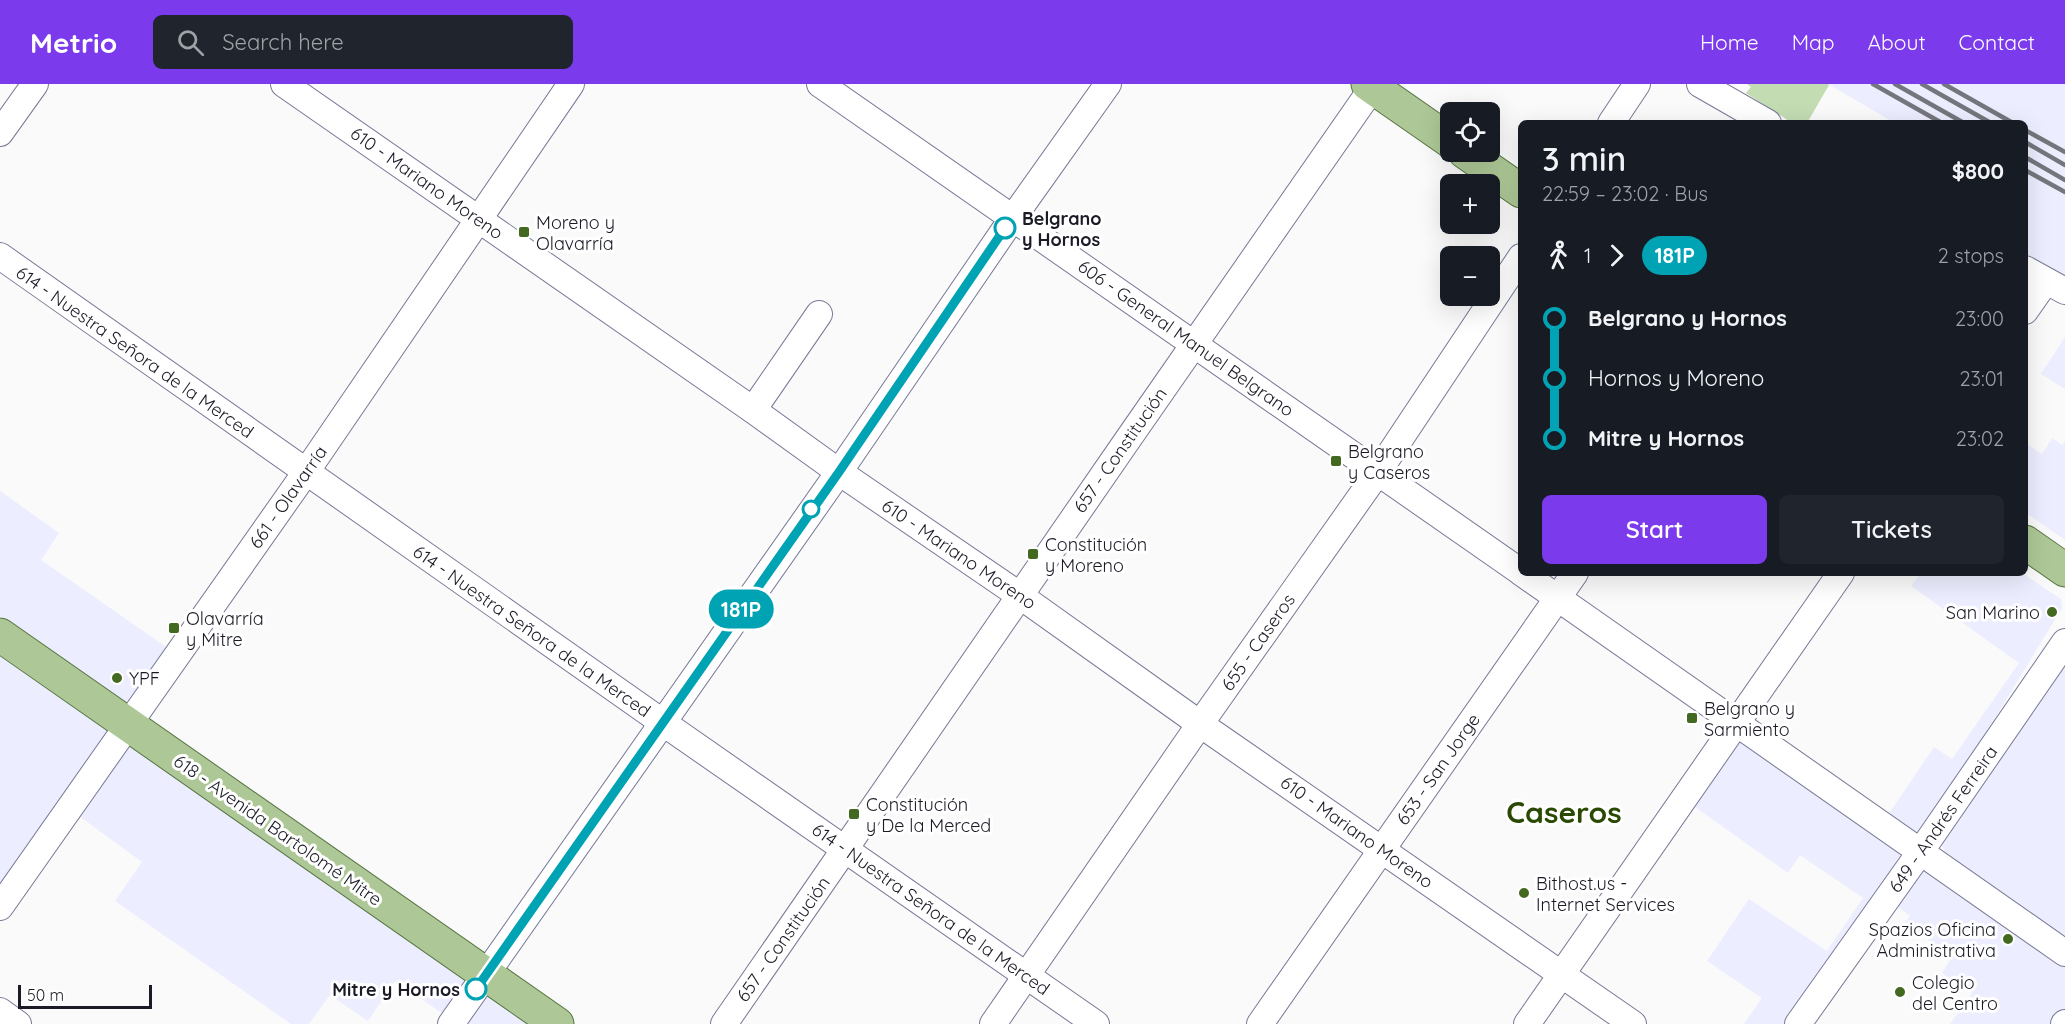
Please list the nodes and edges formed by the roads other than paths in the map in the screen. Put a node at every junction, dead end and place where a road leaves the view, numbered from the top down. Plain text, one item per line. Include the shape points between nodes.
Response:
1 (34, 84) edge
2 (284, 84) edge
3 (572, 84) edge
4 (820, 84) edge
5 (1108, 84) edge
6 (1637, 84) edge
7 (1700, 84) edge
8 (1722, 84) edge
9 (1372, 85) edge
10 (1613, 120) edge
11 (1765, 120) edge
12 (1766, 120) edge
13 (0, 133) edge
14 (1440, 134) edge
15 (1480, 162) edge
16 (1518, 188) edge
17 (479, 219) junction
18 (1012, 219) junction
19 (0, 256) edge
20 (1518, 262) edge
21 (2045, 280) edge
22 (2028, 306) edge
23 (819, 314) dead end
24 (1194, 343) junction
25 (753, 410) junction
26 (306, 472) junction
27 (839, 472) junction
28 (1378, 472) junction
29 (2028, 544) edge
30 (2065, 570) edge
31 (1518, 571) edge
32 (1525, 576) edge
33 (1573, 576) edge
34 (1839, 576) edge
35 (1019, 595) junction
36 (1558, 598) junction
37 (0, 635) edge
38 (2065, 642) edge
39 (662, 722) junction
40 (1737, 722) junction
41 (1200, 724) junction
42 (127, 725) junction
43 (846, 849) junction
44 (1382, 849) junction
45 (1921, 851) junction
46 (0, 907) edge
47 (2065, 953) edge
48 (1561, 974) junction
49 (486, 975) junction
50 (1027, 976) junction
51 (0, 1011) edge
52 (18, 1024) edge
53 (451, 1024) edge
54 (557, 1024) edge
55 (724, 1024) edge
56 (993, 1024) edge
57 (1096, 1024) edge
58 (1260, 1024) edge
59 (1527, 1024) edge
60 (1633, 1024) edge
61 (1798, 1024) edge

1 - 13 street
2 - 17 street, 610 - Mariano Moreno
3 - 17 street, 661 - Olavarría
4 - 18 street, 606 - General Manuel Belgrano
5 - 18 street
6 - 10 street
7 - 11 street
8 - 12 street
9 - 14 main road
9 - 24 street, 657 - Constitución
15 - 16 main road
17 - 25 street, 610 - Mariano Moreno
17 - 26 street, 661 - Olavarría
18 - 24 street, 606 - General Manuel Belgrano
18 - 27 street
19 - 26 street, 614 - Nuestra Señora de la Merced
20 - 28 street, 655 - Caseros
21 - 22 street
23 - 25 street
24 - 28 street, 606 - General Manuel Belgrano
24 - 35 street, 657 - Constitución
25 - 27 street, 610 - Mariano Moreno
26 - 39 street, 614 - Nuestra Señora de la Merced
26 - 42 street, 661 - Olavarría
27 - 35 street, 610 - Mariano Moreno
27 - 39 street
28 - 31 street, 606 - General Manuel Belgrano
28 - 41 street, 655 - Caseros
29 - 30 main road
32 - 36 street, 606 - General Manuel Belgrano
33 - 36 street, 653 - San Jorge
34 - 40 street
35 - 41 street, 610 - Mariano Moreno
35 - 43 street, 657 - Constitución
36 - 40 street, 606 - General Manuel Belgrano
36 - 44 street, 653 - San Jorge
37 - 42 main road, 618 - Avenida Bartolomé Mitre
38 - 45 street, 649 - Andrés Ferreira
39 - 43 street, 614 - Nuestra Señora de la Merced
39 - 49 street
40 - 45 street, 606 - General Manuel Belgrano
40 - 48 street
41 - 44 street, 610 - Mariano Moreno
41 - 50 street, 655 - Caseros
42 - 46 street, 661 - Olavarría
42 - 49 main road, 618 - Avenida Bartolomé Mitre
43 - 50 street, 614 - Nuestra Señora de la Merced
43 - 55 street, 657 - Constitución
44 - 48 street, 610 - Mariano Moreno
44 - 58 street, 653 - San Jorge
45 - 47 street, 606 - General Manuel Belgrano
45 - 61 street, 649 - Andrés Ferreira
48 - 59 street
48 - 60 street, 610 - Mariano Moreno
49 - 53 street
49 - 54 main road, 618 - Avenida Bartolomé Mitre
50 - 56 street, 655 - Caseros
50 - 57 street, 614 - Nuestra Señora de la Merced
51 - 52 street

